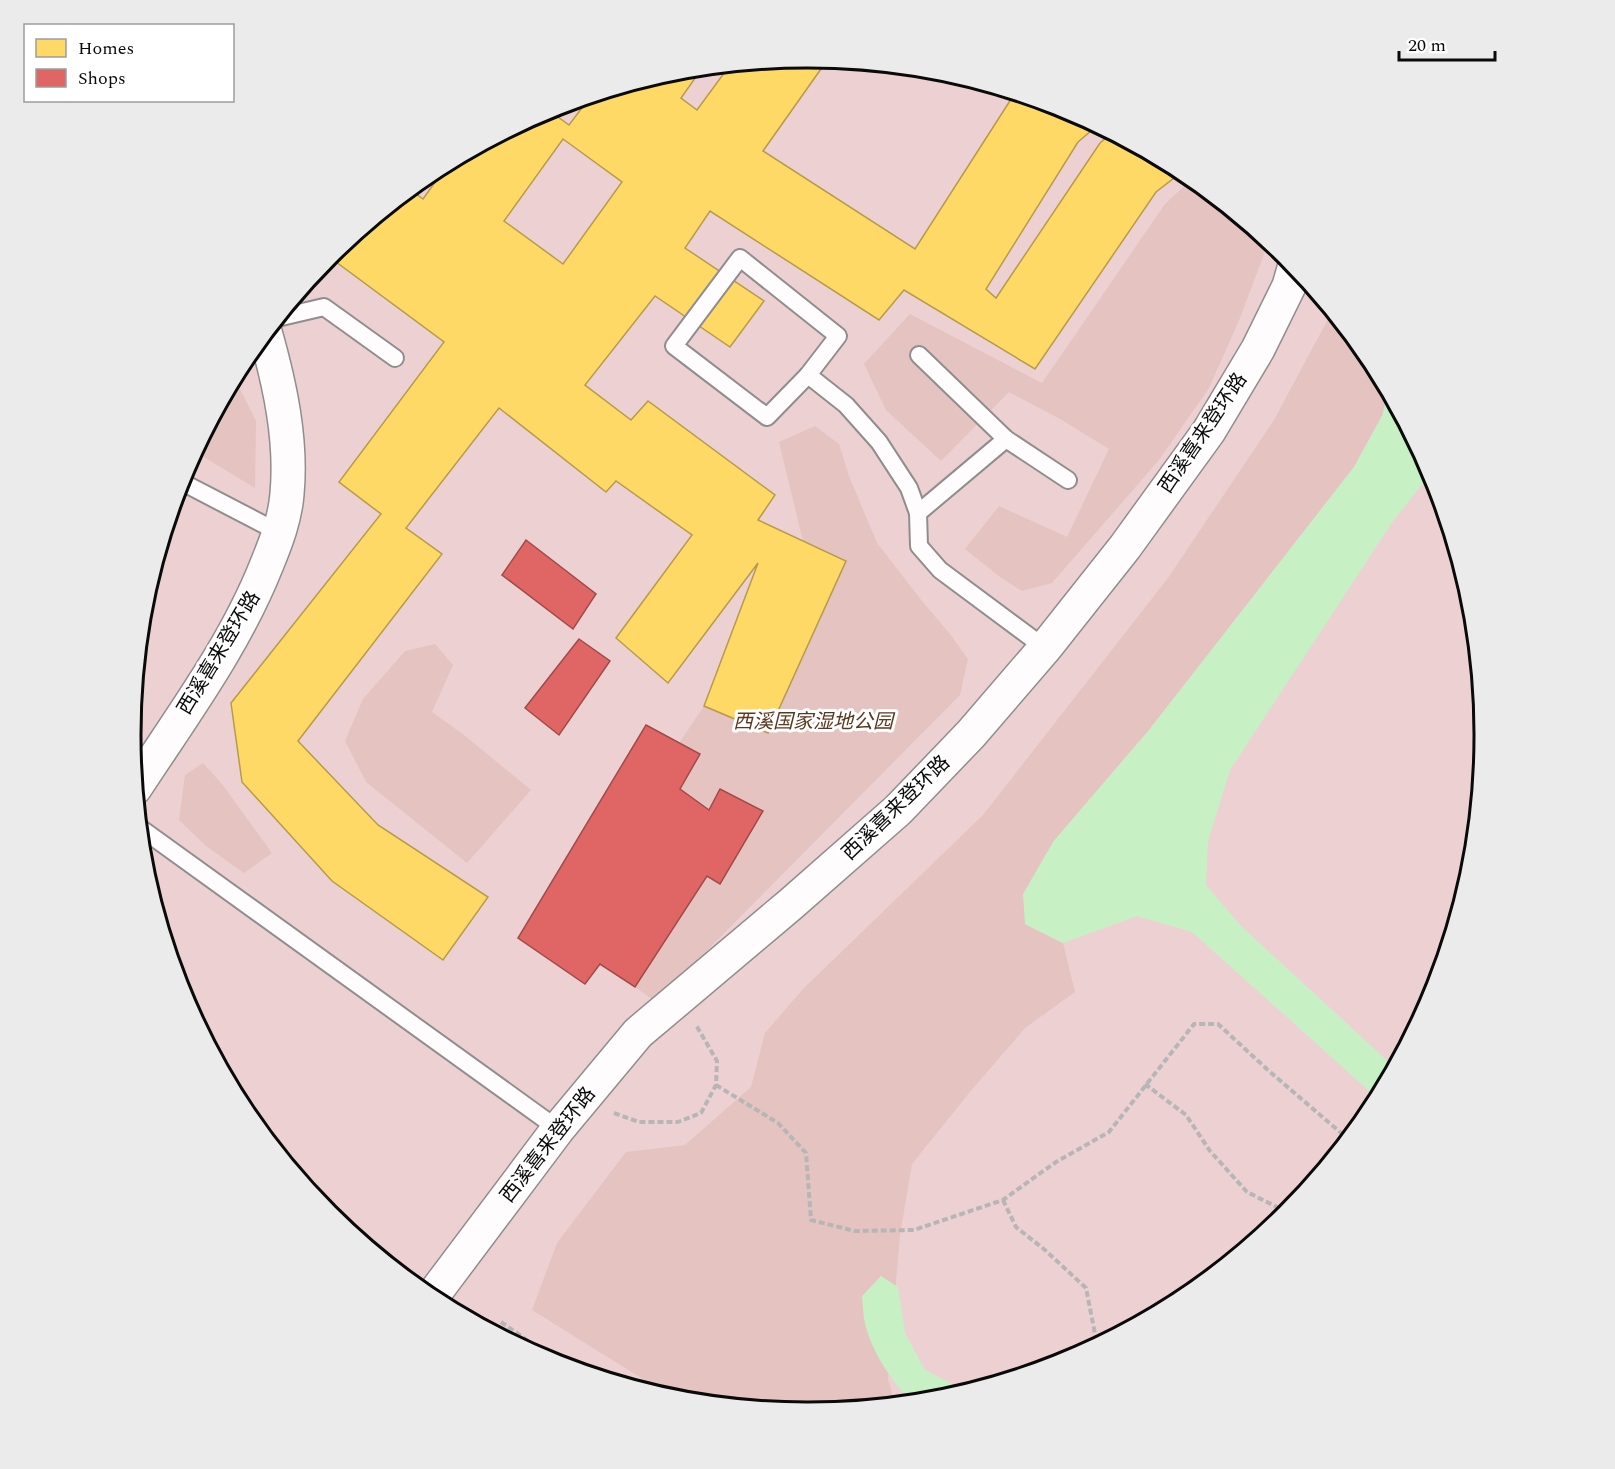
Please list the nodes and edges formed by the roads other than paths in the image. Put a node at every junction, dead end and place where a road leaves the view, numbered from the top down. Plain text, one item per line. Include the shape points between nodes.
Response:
1 (1292, 277) edge
2 (289, 315) edge
3 (268, 342) edge
4 (919, 356) dead end
5 (395, 358) dead end
6 (808, 375) junction
7 (1006, 439) junction
8 (1068, 480) dead end
9 (189, 485) edge
10 (918, 513) junction
11 (280, 533) junction
12 (1045, 648) junction
13 (142, 777) edge
14 (148, 833) edge
15 (558, 1129) junction
16 (438, 1289) edge

1 - 12 street, 西溪喜来登环路 via 1257,349 1209,430 1125,547
2 - 5 lane via 324,307
3 - 11 street, 西溪喜来登环路 via 285,416 288,456 287,495
4 - 7 lane
6 - 6 lane via 838,336 740,258 674,346 767,417
6 - 10 lane via 846,405 879,442 909,488
7 - 8 lane
7 - 10 lane
9 - 11 lane
10 - 12 lane via 919,546 940,570
11 - 13 street, 西溪喜来登环路 via 234,636
12 - 15 street, 西溪喜来登环路 via 971,734 897,810 638,1033
14 - 15 lane
15 - 16 street, 西溪喜来登环路

